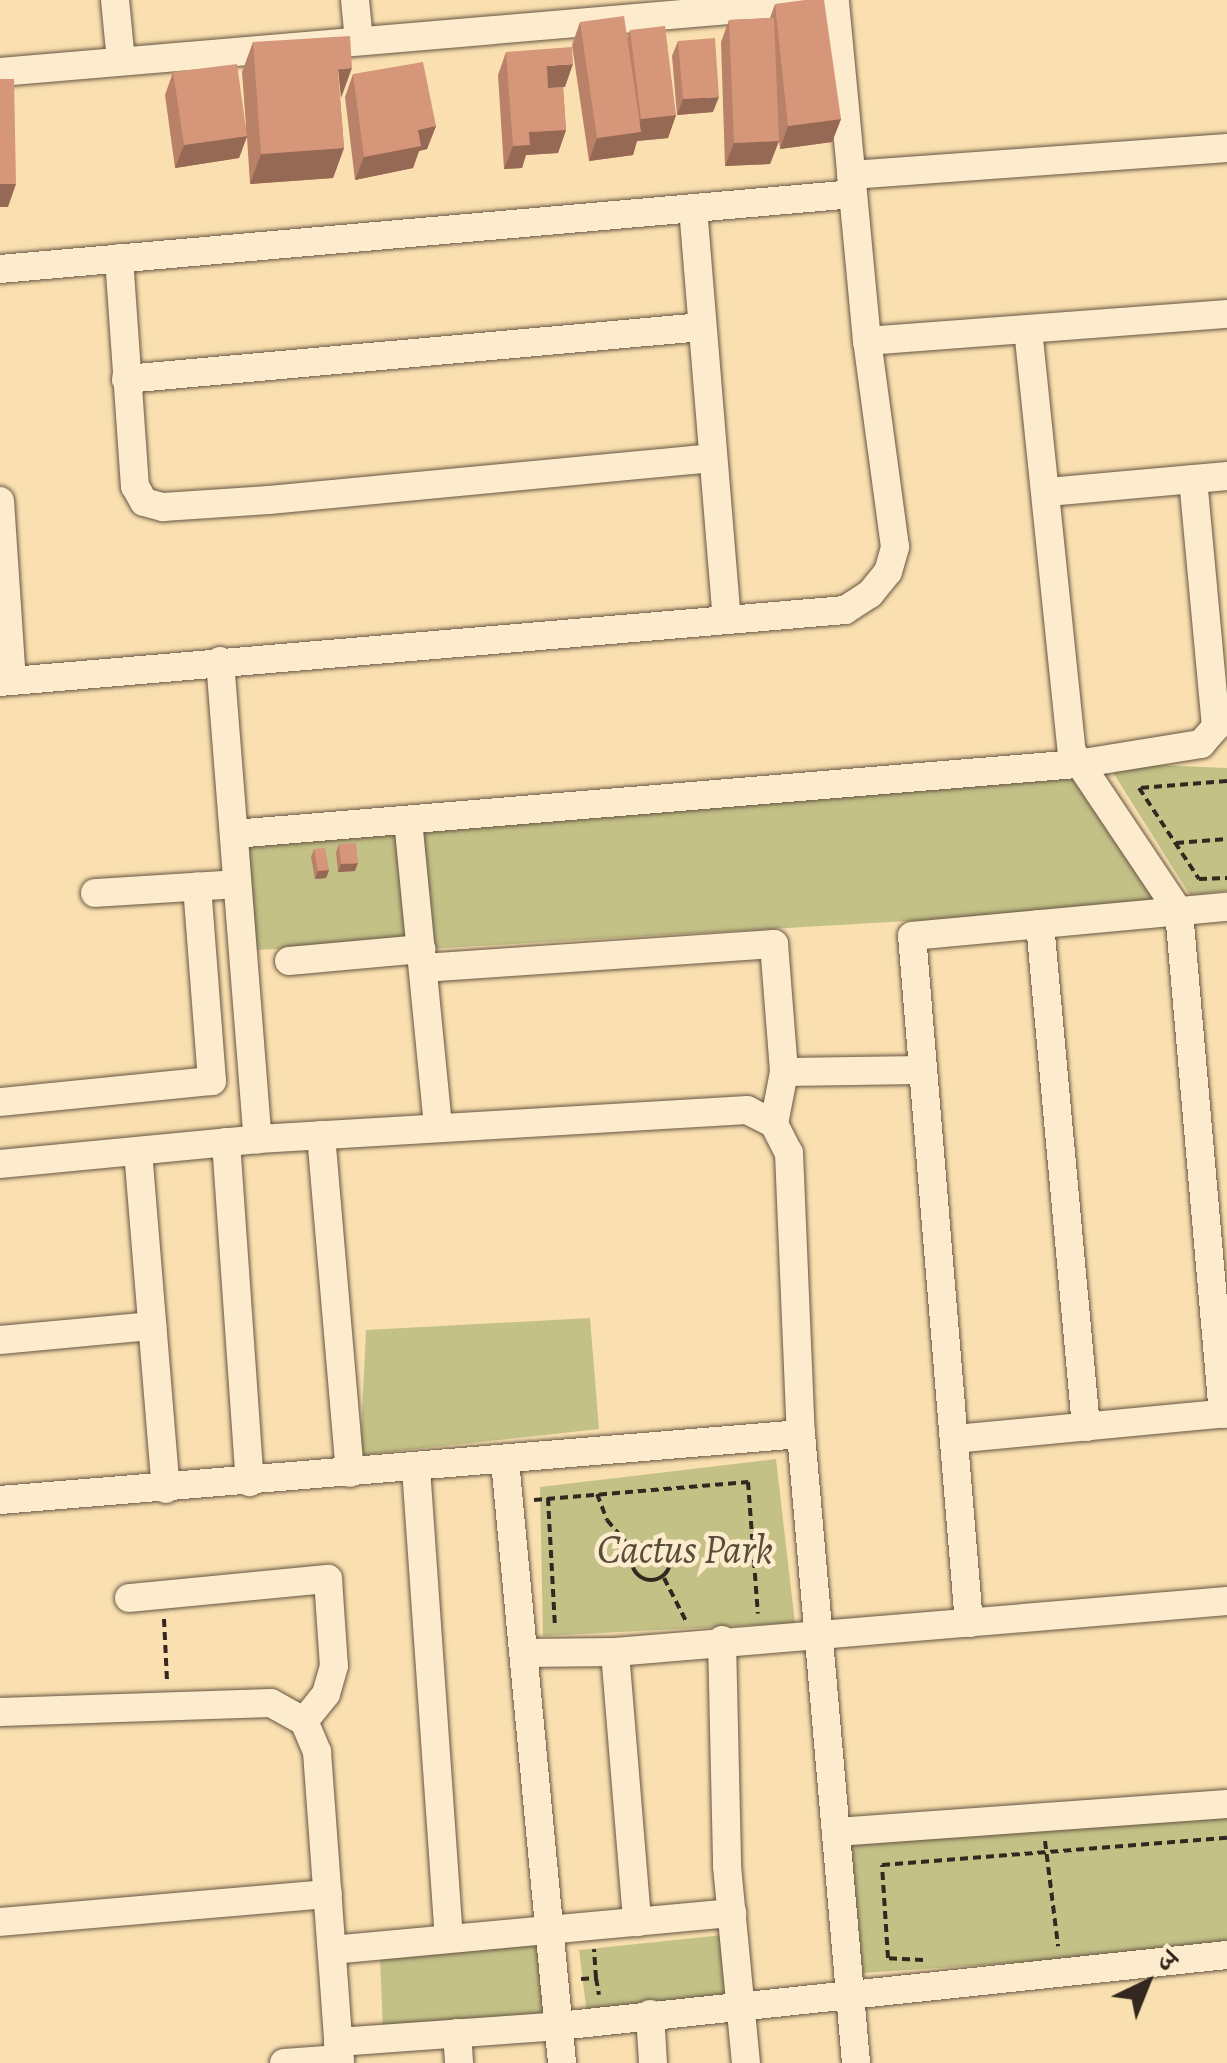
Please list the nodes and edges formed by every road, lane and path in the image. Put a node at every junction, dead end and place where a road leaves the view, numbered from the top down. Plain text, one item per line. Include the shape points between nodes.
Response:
1 (114, 0) edge
2 (355, 0) edge
3 (848, 0) edge
4 (835, 1) edge
5 (596, 11) edge
6 (359, 41) junction
7 (121, 61) junction
8 (0, 72) edge
9 (1227, 148) edge
10 (852, 185) junction
11 (692, 208) junction
12 (118, 258) junction
13 (0, 270) edge
14 (1227, 314) edge
15 (702, 328) junction
16 (1028, 329) junction
17 (867, 341) junction
18 (126, 379) junction
19 (713, 458) junction
20 (1227, 476) edge
21 (1194, 480) junction
22 (1048, 492) junction
23 (0, 502) edge
24 (1217, 619) edge
25 (727, 620) junction
26 (220, 661) junction
27 (6, 682) edge
28 (1078, 764) junction
29 (1227, 781) edge
30 (408, 820) junction
31 (234, 834) junction
32 (1227, 838) edge
33 (1176, 843) junction
34 (1227, 878) edge
35 (238, 884) junction
36 (197, 887) junction
37 (95, 893) dead end
38 (1227, 907) edge
39 (1180, 912) junction
40 (1040, 924) junction
41 (422, 959) junction
42 (289, 962) dead end
43 (923, 1070) junction
44 (784, 1072) junction
45 (0, 1102) edge
46 (774, 1124) junction
47 (438, 1128) junction
48 (320, 1136) junction
49 (258, 1139) junction
50 (226, 1142) junction
51 (138, 1150) junction
52 (0, 1164) edge
53 (152, 1326) junction
54 (0, 1340) edge
55 (1225, 1414) edge
56 (1086, 1427) junction
57 (801, 1434) junction
58 (954, 1439) junction
59 (506, 1461) junction
60 (416, 1468) junction
61 (350, 1473) junction
62 (250, 1482) junction
63 (166, 1489) junction
64 (597, 1494) junction
65 (0, 1500) edge
66 (634, 1552) junction
67 (663, 1576) junction
68 (162, 1595) junction
69 (128, 1598) dead end
70 (1227, 1601) edge
71 (743, 1616) dead end
72 (687, 1622) junction
73 (668, 1623) dead end
74 (969, 1623) junction
75 (574, 1628) dead end
76 (714, 1630) junction
77 (819, 1636) junction
78 (615, 1652) junction
79 (524, 1654) junction
80 (169, 1705) junction
81 (0, 1712) edge
82 (304, 1720) junction
83 (1227, 1804) edge
84 (836, 1832) junction
85 (1045, 1836) dead end
86 (1227, 1838) edge
87 (1047, 1856) junction
88 (328, 1894) junction
89 (732, 1912) junction
90 (0, 1922) edge
91 (638, 1922) junction
92 (552, 1932) junction
93 (449, 1938) junction
94 (612, 1944) dead end
95 (1077, 1948) dead end
96 (332, 1950) junction
97 (1058, 1950) junction
98 (1040, 1951) dead end
99 (1227, 1956) edge
100 (928, 1960) dead end
101 (596, 1978) junction
102 (556, 1980) junction
103 (850, 1996) junction
104 (741, 2006) junction
105 (600, 2008) dead end
106 (650, 2014) junction
107 (559, 2026) junction
108 (457, 2033) junction
109 (339, 2055) edge
110 (284, 2063) edge
111 (460, 2063) edge
112 (562, 2063) edge
113 (654, 2063) edge
114 (746, 2063) edge
115 (856, 2063) edge

1 - 7 street
2 - 6 street
3 - 4 street
4 - 5 street
4 - 10 street
5 - 6 street
6 - 7 street
7 - 8 street
9 - 10 street
10 - 11 street
10 - 17 street
11 - 12 street
11 - 15 street
12 - 13 street
12 - 18 street
14 - 16 street
15 - 18 street
15 - 19 street
16 - 17 street
16 - 22 street
17 - 25 street via 895,547 888,572 845,610
18 - 19 street via 135,486 144,502 163,507
19 - 25 street
20 - 21 street
21 - 22 street
21 - 24 street
22 - 28 street
23 - 27 street
24 - 28 street via 1212,736
25 - 26 street
26 - 27 street
26 - 31 street
28 - 30 street
28 - 39 street
29 - 33 path via 1139,788
30 - 31 street
30 - 41 street
31 - 35 street
32 - 33 path
33 - 34 path via 1199,879
35 - 36 street
35 - 49 street
36 - 37 street
36 - 45 street via 212,1081
38 - 39 street
39 - 40 street
39 - 55 street
40 - 43 street via 912,936
40 - 56 street
41 - 42 street
41 - 44 street via 774,944
41 - 47 street
43 - 44 street
43 - 58 street
44 - 46 street
46 - 47 street via 747,1110
46 - 57 street via 788,1153
47 - 48 street
48 - 49 street
48 - 61 street
49 - 50 street
50 - 51 street
50 - 62 street
51 - 52 street
51 - 53 street
53 - 54 street
53 - 63 street
55 - 56 street
56 - 58 street
57 - 59 street
57 - 77 street
58 - 74 street
59 - 60 street
59 - 79 street
60 - 61 street
60 - 93 street
61 - 62 street
62 - 63 street
63 - 65 street
64 - 66 path via 606,1520
64 - 71 path via 748,1482 762,1614
64 - 75 path via 548,1498 555,1629
66 - 67 path via 639,1577
66 - 67 path via 647,1542 665,1548 670,1566
67 - 72 path
68 - 69 street
68 - 80 path
68 - 82 street via 328,1579 334,1666 326,1694
70 - 74 street
72 - 73 path
72 - 76 path
74 - 77 street
76 - 77 street
76 - 78 street
76 - 89 street
77 - 84 street
78 - 79 street
78 - 91 street
79 - 92 street
80 - 81 street
80 - 82 street via 270,1702
82 - 88 street via 316,1752
83 - 84 street
84 - 103 street
85 - 87 path
86 - 87 path
87 - 97 path
87 - 100 path via 882,1865 888,1958
88 - 90 street
88 - 96 street
89 - 91 street
89 - 104 street
91 - 92 street
92 - 93 street
92 - 102 street
93 - 96 street
94 - 101 path via 594,1946
95 - 97 path
96 - 109 street
97 - 98 path
99 - 103 street
101 - 102 path
101 - 105 path
102 - 107 street
103 - 104 street
103 - 115 street
104 - 106 street
104 - 114 street
106 - 107 street
106 - 113 street
107 - 108 street
107 - 112 street
108 - 109 street
108 - 111 street
109 - 110 street

